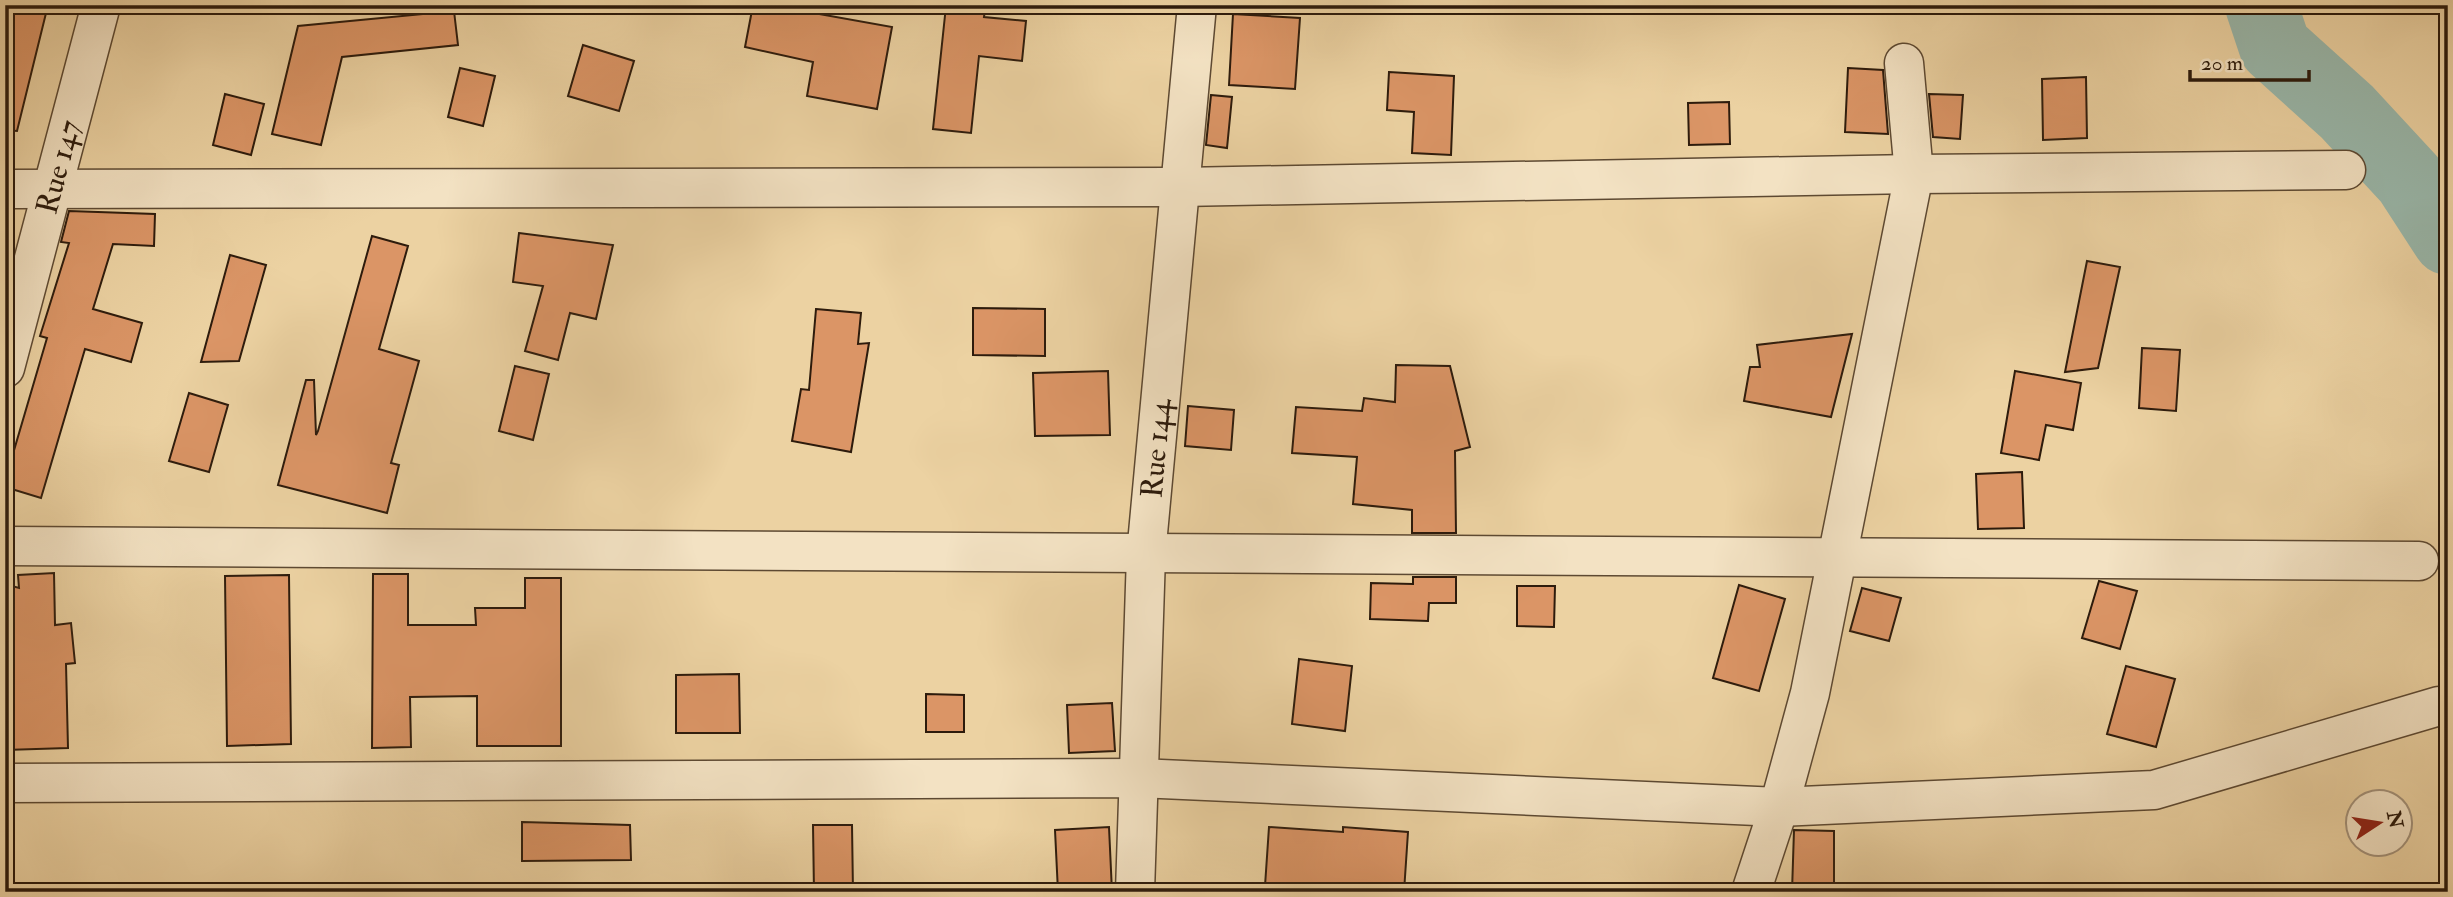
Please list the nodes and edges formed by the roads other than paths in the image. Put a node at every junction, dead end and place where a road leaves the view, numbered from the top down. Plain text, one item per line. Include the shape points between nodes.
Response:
1 (101, 5) edge
2 (1197, 5) edge
3 (1904, 63) dead end
4 (2346, 170) dead end
5 (1914, 174) junction
6 (1180, 187) junction
7 (5, 189) edge
8 (53, 189) junction
9 (5, 368) edge
10 (5, 546) edge
11 (1146, 555) junction
12 (1838, 555) junction
13 (2419, 561) dead end
14 (2439, 706) dead end
15 (1139, 778) junction
16 (5, 783) edge
17 (1779, 807) junction
18 (1135, 892) edge
19 (1751, 892) edge

1 - 8 street, Rue 147
2 - 6 street, Rue 144
3 - 5 street
4 - 5 street
5 - 6 street
5 - 12 street
6 - 8 street
6 - 11 street, Rue 144
7 - 8 street
8 - 9 street, Rue 147
10 - 11 street
11 - 12 street
11 - 15 street, Rue 144
12 - 13 street
12 - 17 street via 1810,694
14 - 17 street via 2154,790
15 - 16 street
15 - 17 street
15 - 18 street, Rue 144
17 - 19 street

